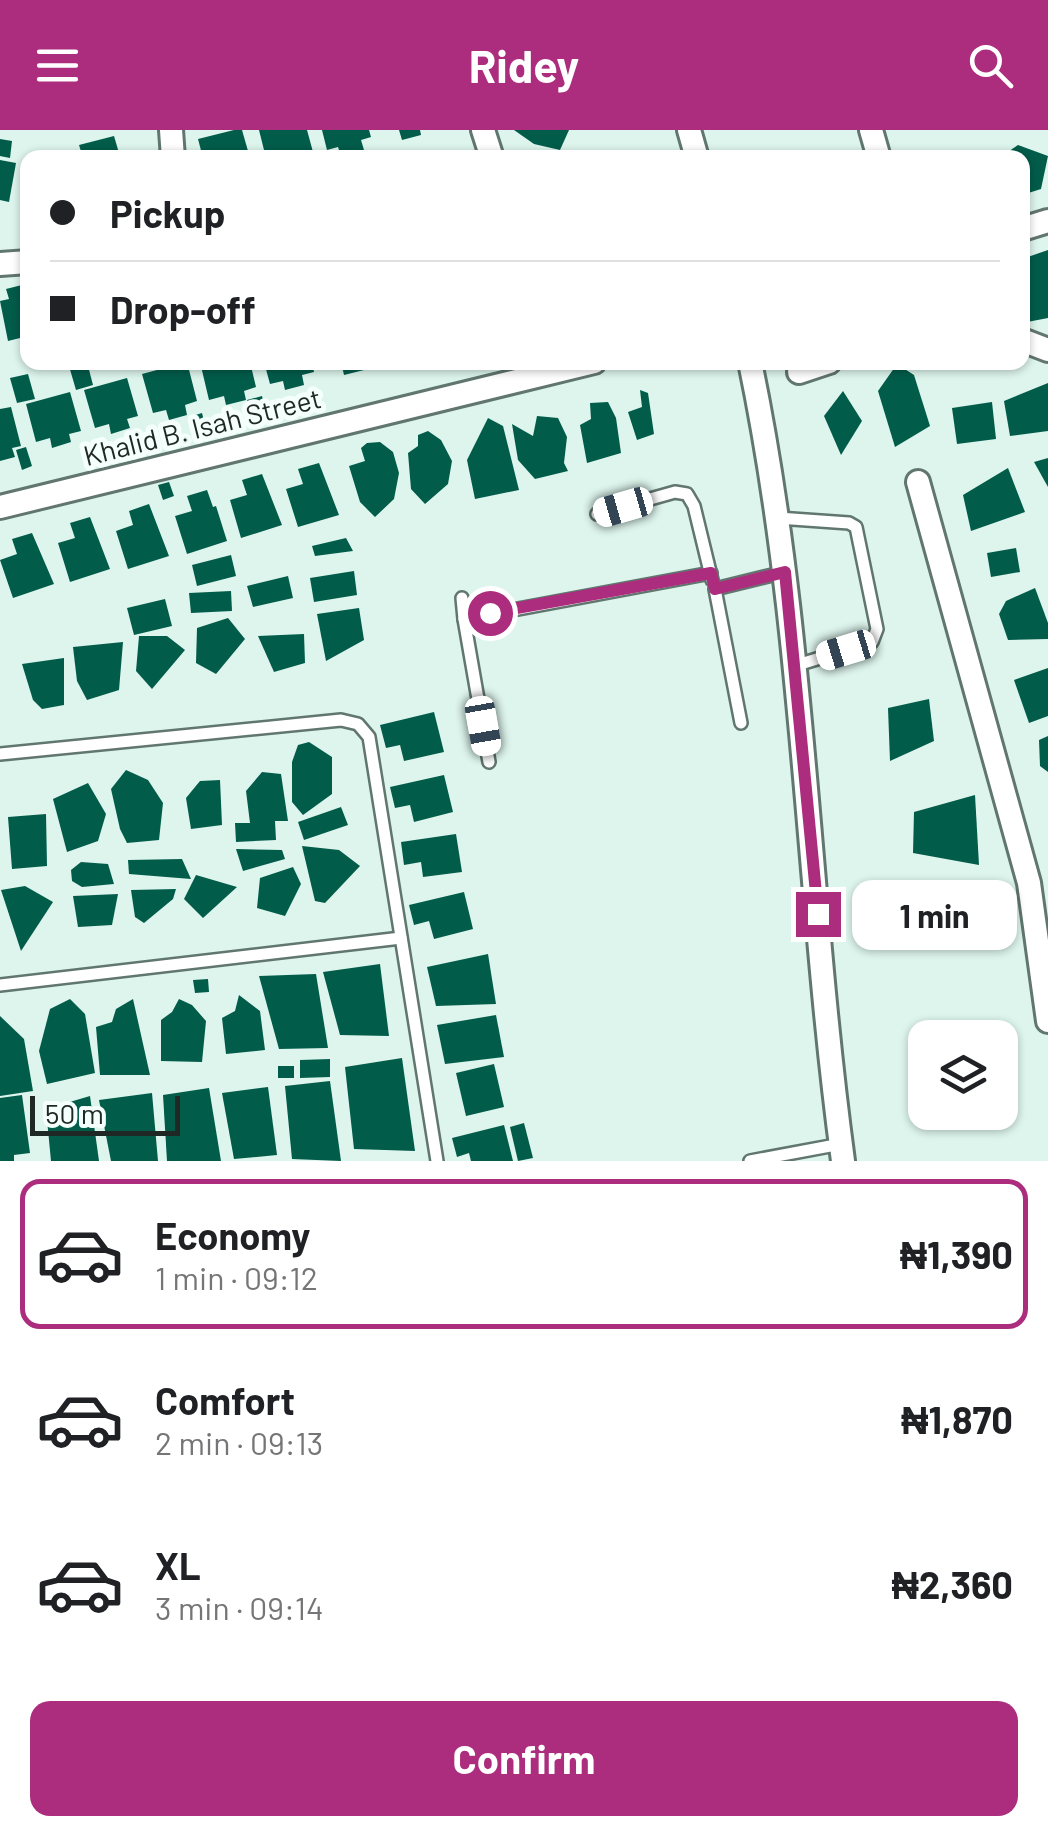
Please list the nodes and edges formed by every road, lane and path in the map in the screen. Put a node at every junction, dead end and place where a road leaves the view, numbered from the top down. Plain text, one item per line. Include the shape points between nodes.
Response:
1 (542, 370) edge
2 (752, 370) edge
3 (804, 370) edge
4 (798, 372) dead end
5 (918, 482) dead end
6 (0, 506) edge
7 (598, 514) dead end
8 (778, 518) junction
9 (785, 572) junction
10 (711, 573) junction
11 (715, 589) junction
12 (462, 598) dead end
13 (464, 619) junction
14 (794, 666) junction
15 (741, 722) dead end
16 (0, 754) edge
17 (489, 762) dead end
18 (1038, 881) edge
19 (400, 938) junction
20 (0, 985) edge
21 (1048, 1021) edge
22 (842, 1153) edge
23 (437, 1161) edge
24 (750, 1161) edge

1 - 6 street, Khalid B. Isah Street
2 - 8 street
3 - 4 street
5 - 18 street
7 - 10 lane via 687,494
8 - 9 street
8 - 14 lane via 856,528 877,628 872,642
9 - 11 lane
9 - 14 street
10 - 11 lane
10 - 13 lane
11 - 15 lane
12 - 13 lane
13 - 17 lane
14 - 22 street
16 - 19 lane via 341,720 358,724 369,737
18 - 21 street
19 - 20 lane
19 - 23 lane
22 - 24 lane

